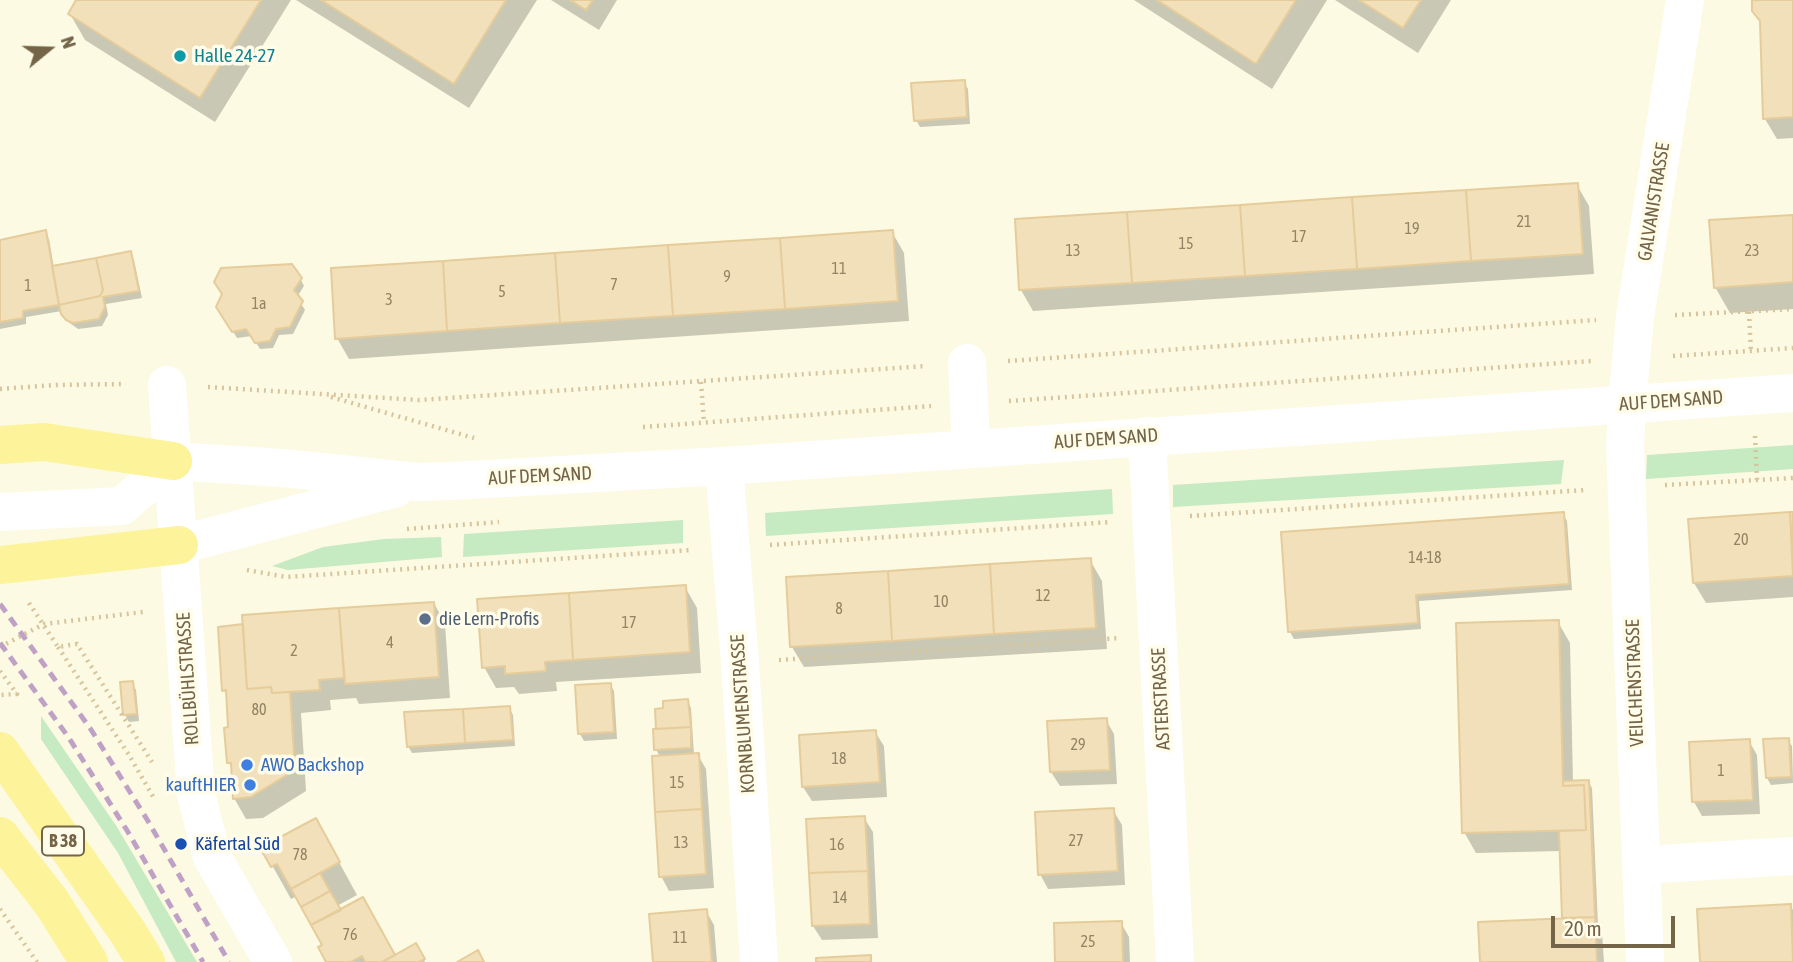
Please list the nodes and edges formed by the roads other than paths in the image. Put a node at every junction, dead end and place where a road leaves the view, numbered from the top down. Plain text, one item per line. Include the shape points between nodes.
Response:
1 (1685, 0) edge
2 (967, 363) road end
3 (167, 385) road end
4 (1793, 393) edge
5 (1627, 404) junction
6 (1147, 436) junction
7 (0, 445) edge
8 (971, 448) junction
9 (173, 461) junction
10 (724, 466) junction
11 (418, 482) junction
12 (0, 512) edge
13 (179, 545) junction
14 (0, 565) edge
15 (0, 751) edge
16 (0, 836) edge
17 (1793, 856) edge
18 (1642, 865) junction
19 (89, 962) edge
20 (146, 962) edge
21 (273, 962) edge
22 (759, 962) edge
23 (1175, 962) edge
24 (1645, 962) edge

1 - 5 street, GALVANISTRASSE via 1635,317
2 - 8 street
3 - 9 street, ROLLBÜHLSTRASSE
4 - 5 street, AUF DEM SAND
5 - 6 street, AUF DEM SAND
5 - 18 street, VEILCHENSTRASSE
6 - 8 street, AUF DEM SAND
6 - 23 street, ASTERSTRASSE
7 - 9 main road, AUF DEM SAND via 44,442
8 - 10 street, AUF DEM SAND
9 - 11 street, AUF DEM SAND
9 - 12 street via 122,506
9 - 13 street, ROLLBÜHLSTRASSE
10 - 11 street, AUF DEM SAND
10 - 22 street, KORNBLUMENSTRASSE
11 - 13 street, AUF DEM SAND
13 - 14 main road, AUF DEM SAND
13 - 21 street, ROLLBÜHLSTRASSE via 196,794 212,857
15 - 20 main road, B 38
16 - 19 main road, B 38 via 52,903
17 - 18 street
18 - 24 street, VEILCHENSTRASSE

